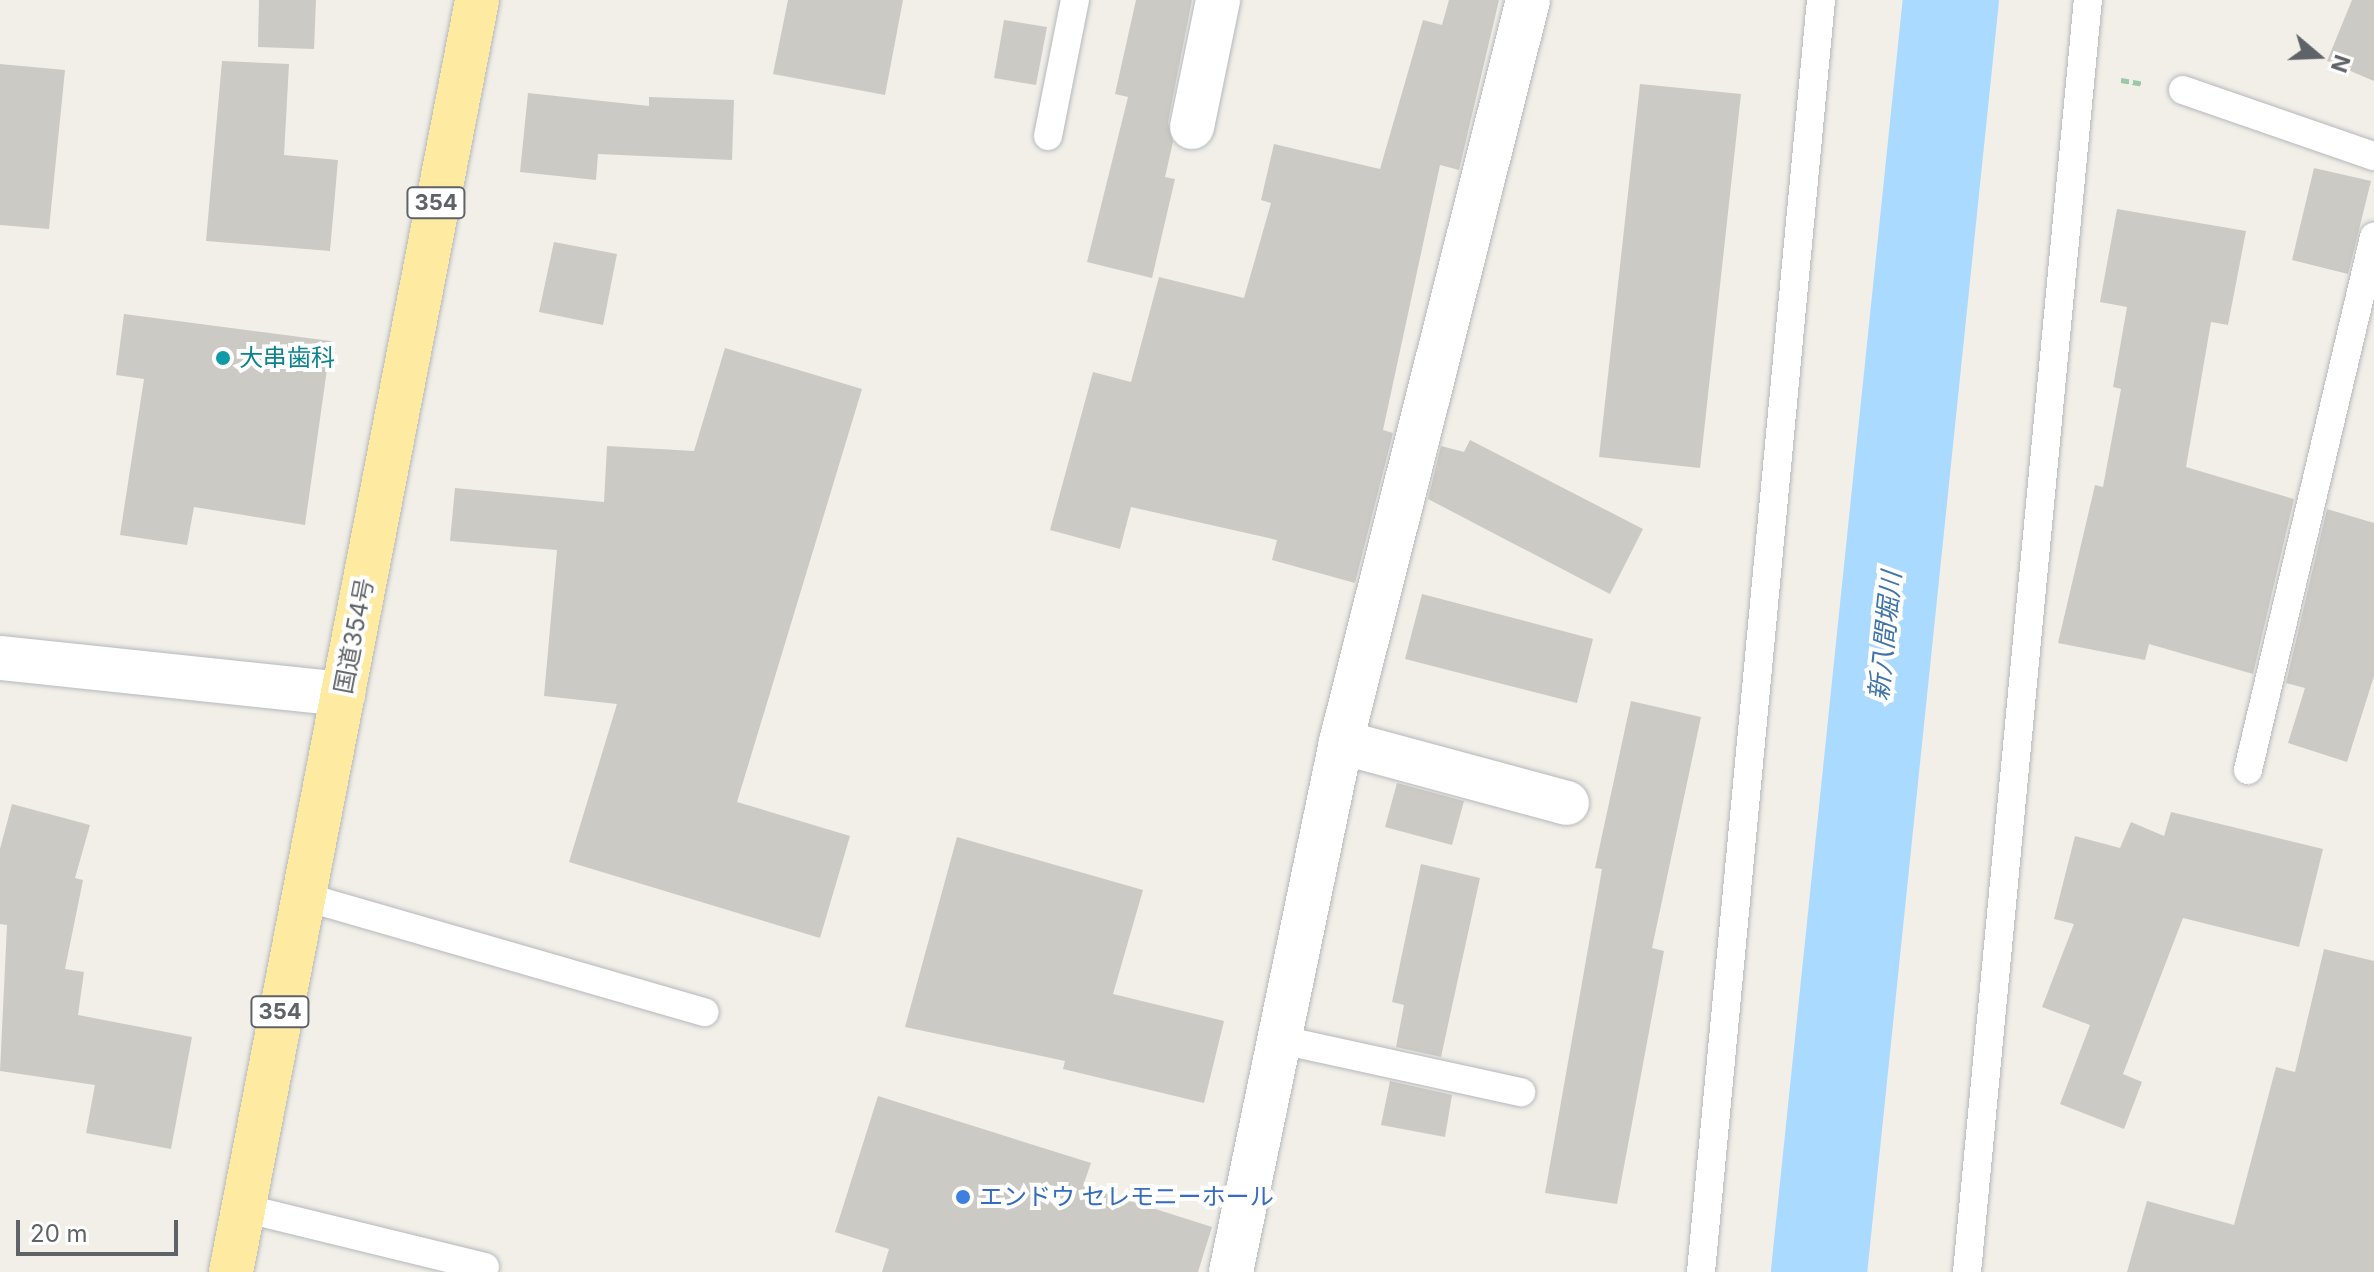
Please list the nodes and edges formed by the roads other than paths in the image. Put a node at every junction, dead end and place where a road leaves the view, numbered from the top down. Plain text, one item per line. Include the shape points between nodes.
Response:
1 (477, 0) edge
2 (1075, 0) edge
3 (1218, 0) edge
4 (1528, 0) edge
5 (1821, 0) edge
6 (2088, 0) edge
7 (2183, 90) road end
8 (1192, 127) dead end
9 (1048, 136) dead end
10 (2374, 156) edge
11 (2374, 237) edge
12 (0, 658) edge
13 (343, 694) junction
14 (1341, 742) junction
15 (2248, 770) dead end
16 (1567, 803) dead end
17 (302, 896) junction
18 (705, 1012) dead end
19 (1277, 1039) junction
20 (1521, 1092) dead end
21 (243, 1208) junction
22 (485, 1267) dead end
23 (231, 1272) edge
24 (1231, 1272) edge
25 (1701, 1272) edge
26 (1967, 1272) edge

1 - 13 highway, 国道354号 / 354
2 - 9 lane
3 - 8 street
4 - 14 street
5 - 25 lane
6 - 26 lane
7 - 10 lane
11 - 15 lane
12 - 13 street
13 - 17 highway, 国道354号 / 354
14 - 16 street
14 - 19 street
17 - 18 lane
17 - 21 highway, 国道354号 / 354
19 - 20 lane
19 - 24 street
21 - 22 lane
21 - 23 highway, 国道354号 / 354

